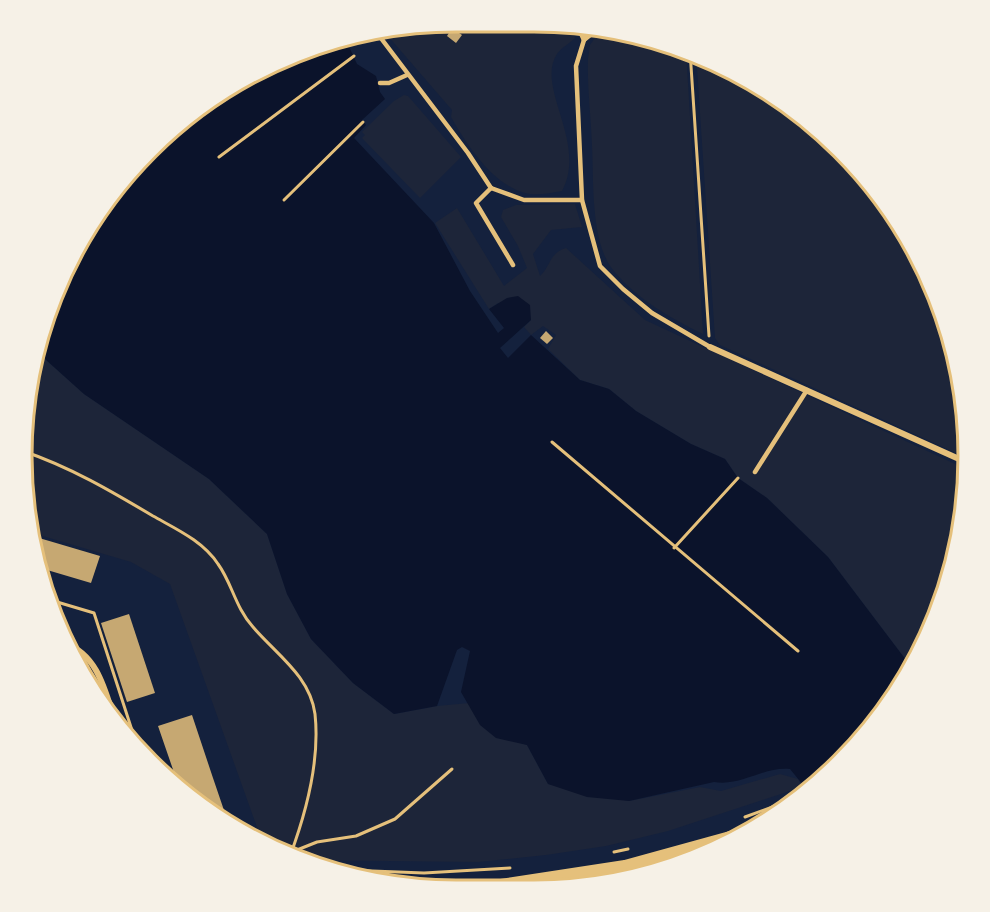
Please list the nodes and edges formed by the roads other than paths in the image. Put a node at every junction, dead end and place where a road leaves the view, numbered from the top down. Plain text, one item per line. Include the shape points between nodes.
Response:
1 (581, 34) edge
2 (585, 35) edge
3 (590, 35) edge
4 (381, 39) edge
5 (584, 40) junction
6 (407, 75) junction
7 (380, 83) dead end
8 (491, 188) junction
9 (582, 200) junction
10 (513, 265) dead end
11 (710, 347) joint
12 (807, 390) junction
13 (958, 458) edge
14 (755, 472) dead end
15 (80, 653) edge
16 (107, 698) edge
17 (706, 844) edge
18 (542, 880) edge

1 - 5 lane
2 - 5 lane
3 - 5 lane
4 - 6 lane
5 - 9 lane via 576,66
6 - 7 lane
6 - 8 lane
8 - 9 lane via 524,200
8 - 10 lane via 476,203
9 - 11 lane via 600,266 652,313
11 - 12 street
12 - 13 street
12 - 14 lane
15 - 16 street via 98,671
17 - 18 main road via 626,866

